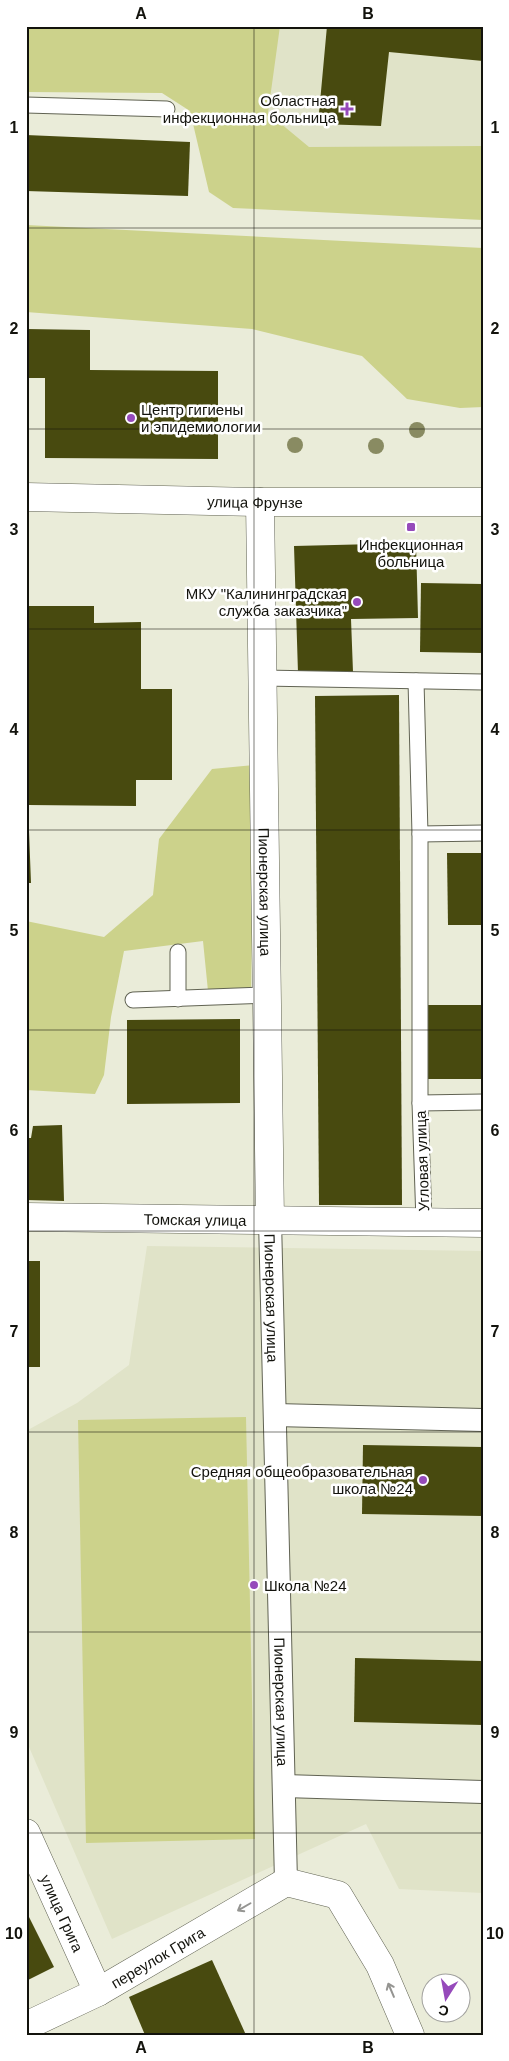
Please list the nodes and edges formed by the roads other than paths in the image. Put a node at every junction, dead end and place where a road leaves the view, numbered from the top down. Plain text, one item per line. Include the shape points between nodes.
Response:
1 (26, 105) edge
2 (167, 109) dead end
3 (26, 497) edge
4 (260, 502) junction
5 (483, 502) edge
6 (263, 678) junction
7 (416, 681) junction
8 (483, 682) edge
9 (483, 833) edge
10 (420, 834) junction
11 (178, 952) dead end
12 (266, 995) junction
13 (178, 999) junction
14 (133, 1000) dead end
15 (483, 1102) edge
16 (420, 1103) junction
17 (26, 1217) edge
18 (270, 1220) junction
19 (424, 1222) junction
20 (483, 1223) edge
21 (274, 1415) junction
22 (483, 1420) edge
23 (284, 1786) junction
24 (483, 1792) edge
25 (26, 1833) edge
26 (286, 1882) junction
27 (98, 1992) junction
28 (26, 2026) edge
29 (410, 2035) edge

1 - 2 lane
3 - 4 street, улица Фрунзе
4 - 5 street, улица Фрунзе
4 - 6 street, Пионерская улица
6 - 7 lane
6 - 12 street, Пионерская улица
7 - 8 lane
7 - 10 lane
9 - 10 lane
10 - 16 lane
11 - 13 lane
12 - 13 lane
12 - 18 street, Пионерская улица
13 - 14 lane
15 - 16 lane, Угловая улица
16 - 19 lane, Угловая улица
17 - 18 street, Томская улица
18 - 19 street, Томская улица
18 - 21 street, Пионерская улица
19 - 20 street, Томская улица
21 - 22 street
21 - 23 street, Пионерская улица
23 - 24 street
23 - 26 street, Пионерская улица
25 - 27 street, улица Грига
26 -> 27 street, переулок Грига
29 -> 26 street via 380,1965 338,1896
27 - 28 street, переулок Грига

